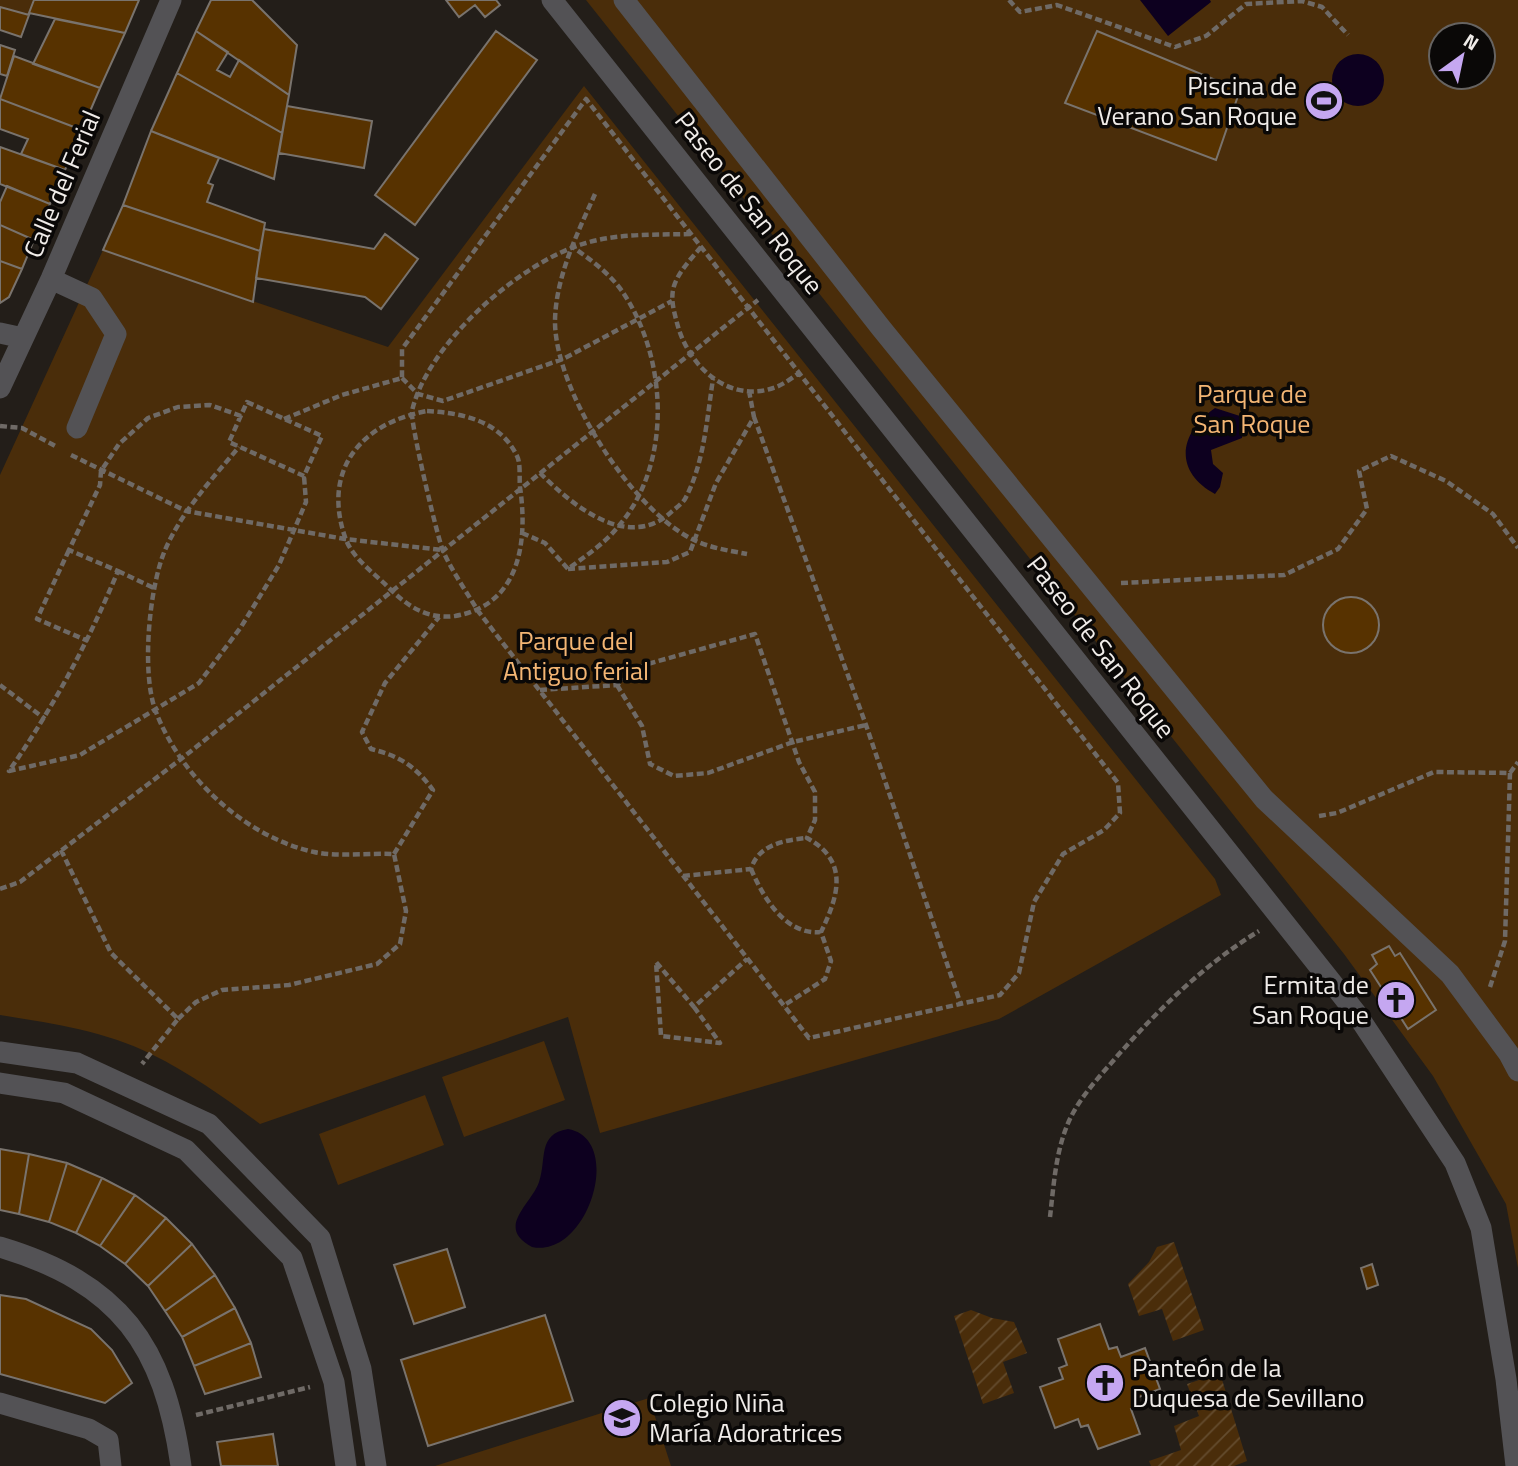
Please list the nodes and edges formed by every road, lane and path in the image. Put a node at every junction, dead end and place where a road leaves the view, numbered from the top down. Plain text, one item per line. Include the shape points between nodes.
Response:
1 (170, 0) edge
2 (552, 0) edge
3 (624, 0) edge
4 (1009, 0) edge
5 (1348, 35) dead end
6 (595, 194) dead end
7 (692, 234) junction
8 (573, 247) junction
9 (701, 247) junction
10 (51, 279) junction
11 (672, 301) junction
12 (638, 320) junction
13 (0, 333) edge
14 (23, 338) junction
15 (689, 354) junction
16 (563, 359) junction
17 (799, 373) junction
18 (402, 378) junction
19 (713, 379) junction
20 (655, 381) junction
21 (0, 388) edge
22 (750, 391) junction
23 (418, 394) junction
24 (411, 414) junction
25 (241, 416) junction
26 (754, 417) junction
27 (285, 419) junction
28 (0, 426) edge
29 (77, 428) dead end
30 (593, 431) junction
31 (239, 447) junction
32 (101, 471) junction
33 (540, 473) junction
34 (304, 476) junction
35 (520, 488) junction
36 (639, 495) junction
37 (186, 511) junction
38 (662, 520) junction
39 (297, 528) junction
40 (617, 528) junction
41 (522, 533) junction
42 (345, 539) junction
43 (696, 541) junction
44 (1518, 548) edge
45 (69, 550) junction
46 (442, 550) junction
47 (747, 554) dead end
48 (568, 569) junction
49 (118, 571) junction
50 (1090, 585) junction
51 (154, 588) junction
52 (391, 590) junction
53 (478, 611) junction
54 (439, 617) junction
55 (88, 642) junction
56 (0, 685) edge
57 (617, 685) junction
58 (539, 690) junction
59 (155, 711) junction
60 (45, 719) junction
61 (866, 725) junction
62 (793, 743) junction
63 (181, 759) junction
64 (1518, 762) edge
65 (1510, 773) junction
66 (1289, 822) junction
67 (807, 838) junction
68 (61, 850) junction
69 (394, 854) junction
70 (751, 869) junction
71 (682, 876) junction
72 (0, 889) edge
73 (1281, 918) junction
74 (821, 932) junction
75 (747, 959) junction
76 (960, 1002) junction
77 (783, 1006) junction
78 (694, 1007) junction
79 (1481, 1016) junction
80 (178, 1019) junction
81 (0, 1052) edge
82 (138, 1069) dead end
83 (1518, 1071) edge
84 (0, 1083) edge
85 (1050, 1217) dead end
86 (0, 1247) edge
87 (1512, 1379) edge
88 (334, 1382) junction
89 (0, 1403) edge
90 (175, 1420) junction
91 (111, 1466) edge
92 (181, 1466) edge
93 (345, 1466) edge
94 (376, 1466) edge
95 (1516, 1466) edge

1 - 10 street, Calle del Ferial
2 - 73 street, Paseo de San Roque
3 - 50 street
4 - 5 path via 1020,12 1057,5 1175,47 1206,36 1246,4 1302,1 1322,7
6 - 8 path
7 - 8 path via 629,235
7 - 9 path
7 - 18 path via 586,99 402,349
8 - 12 path via 621,290
8 - 16 path via 560,284 555,321
8 - 23 path via 488,301 451,341
9 - 11 path via 685,265
9 - 17 path
10 - 14 street, Calle del Ferial
10 - 29 street via 92,298 116,334
11 - 12 path
11 - 15 path
12 - 16 path
12 - 20 path via 652,354
13 - 14 street
14 - 21 street, Calle del Ferial
15 - 19 path
15 - 20 path
16 - 23 path via 443,401
16 - 30 path via 581,412
17 - 22 path via 776,387
17 - 76 path via 1118,783 1120,813 1104,830 1063,854 1034,902 1019,972 1000,995
18 - 23 path
18 - 27 path via 342,395
19 - 22 path via 734,390
19 - 38 path via 684,501
20 - 30 path
20 - 36 path via 657,436
22 - 26 path
23 - 24 path
24 - 35 path via 462,413 482,422 518,456
24 - 42 path via 380,425 361,440 342,472 339,507
24 - 46 path
25 - 27 path via 247,402
25 - 31 path via 229,442
25 - 32 path via 210,405 178,407 148,418 119,444
26 - 43 path via 716,483
26 - 61 path
27 - 34 path via 322,436
28 - 32 path via 22,428
30 - 33 path
30 - 36 path
31 - 34 path
31 - 37 path
32 - 37 path
32 - 45 path via 100,485
33 - 35 path
33 - 40 path via 563,494
34 - 39 path via 306,502
35 - 41 path via 525,509
35 - 46 path
36 - 38 path
36 - 40 path
37 - 39 path
37 - 51 path via 165,551
38 - 40 path via 648,527
38 - 43 path
39 - 42 path
39 - 59 path via 241,627 200,682
40 - 48 path
41 - 48 path via 545,543
41 - 53 path via 511,581
42 - 46 path
42 - 52 path via 358,559
43 - 47 path
43 - 48 path via 690,552 667,562
44 - 50 path via 1493,514 1446,481 1391,456 1359,471 1367,509 1338,549 1284,575
45 - 49 path
45 - 55 path via 37,619
46 - 52 path
46 - 53 path
49 - 51 path
49 - 55 path
50 - 66 street via 1264,799
51 - 59 path via 149,659
52 - 54 path via 408,607
52 - 63 path
53 - 54 path
53 - 58 path
54 - 69 path via 385,682 362,732 371,749 396,755 415,768 433,790
55 - 60 path
56 - 60 path
57 - 58 path
57 - 62 path via 642,726 650,764 674,776 708,773
57 - 62 path via 644,665 755,634
58 - 71 path
59 - 60 path via 80,755 9,771
59 - 63 path
61 - 62 path
61 - 76 path
62 - 67 path via 815,792 816,820
63 - 68 path
63 - 69 path via 232,811 270,835 314,852
64 - 65 path
65 - 66 path via 1434,772 1337,813
65 - 79 path via 1505,941
66 - 79 street via 1450,974
67 - 70 path via 781,841 766,849
67 - 74 path via 820,845 837,869 837,891
68 - 72 path via 20,882
68 - 80 path via 111,953
69 - 80 path via 406,911 400,944 377,964 289,985 222,990 196,1002
70 - 71 path
70 - 74 path via 781,917 797,928
71 - 75 path
73 - 85 path via 1222,953 1158,1010 1094,1082 1072,1114 1058,1156
73 - 87 street, Paseo de San Roque via 1356,1013 1455,1163 1481,1228
74 - 77 path via 831,961 825,979
75 - 77 path
75 - 78 path
76 - 77 path via 808,1038
78 - 78 path via 686,998 656,962 660,1036 720,1043
79 - 83 street
80 - 82 path
81 - 94 street via 77,1063 209,1124 320,1238 361,1369
84 - 88 street via 64,1093 186,1150 292,1258
86 - 90 street via 75,1276 109,1300 149,1349
87 - 95 street, Paseo de San Roque
88 - 90 path
88 - 93 street
89 - 91 street via 89,1429 108,1440
90 - 92 street

